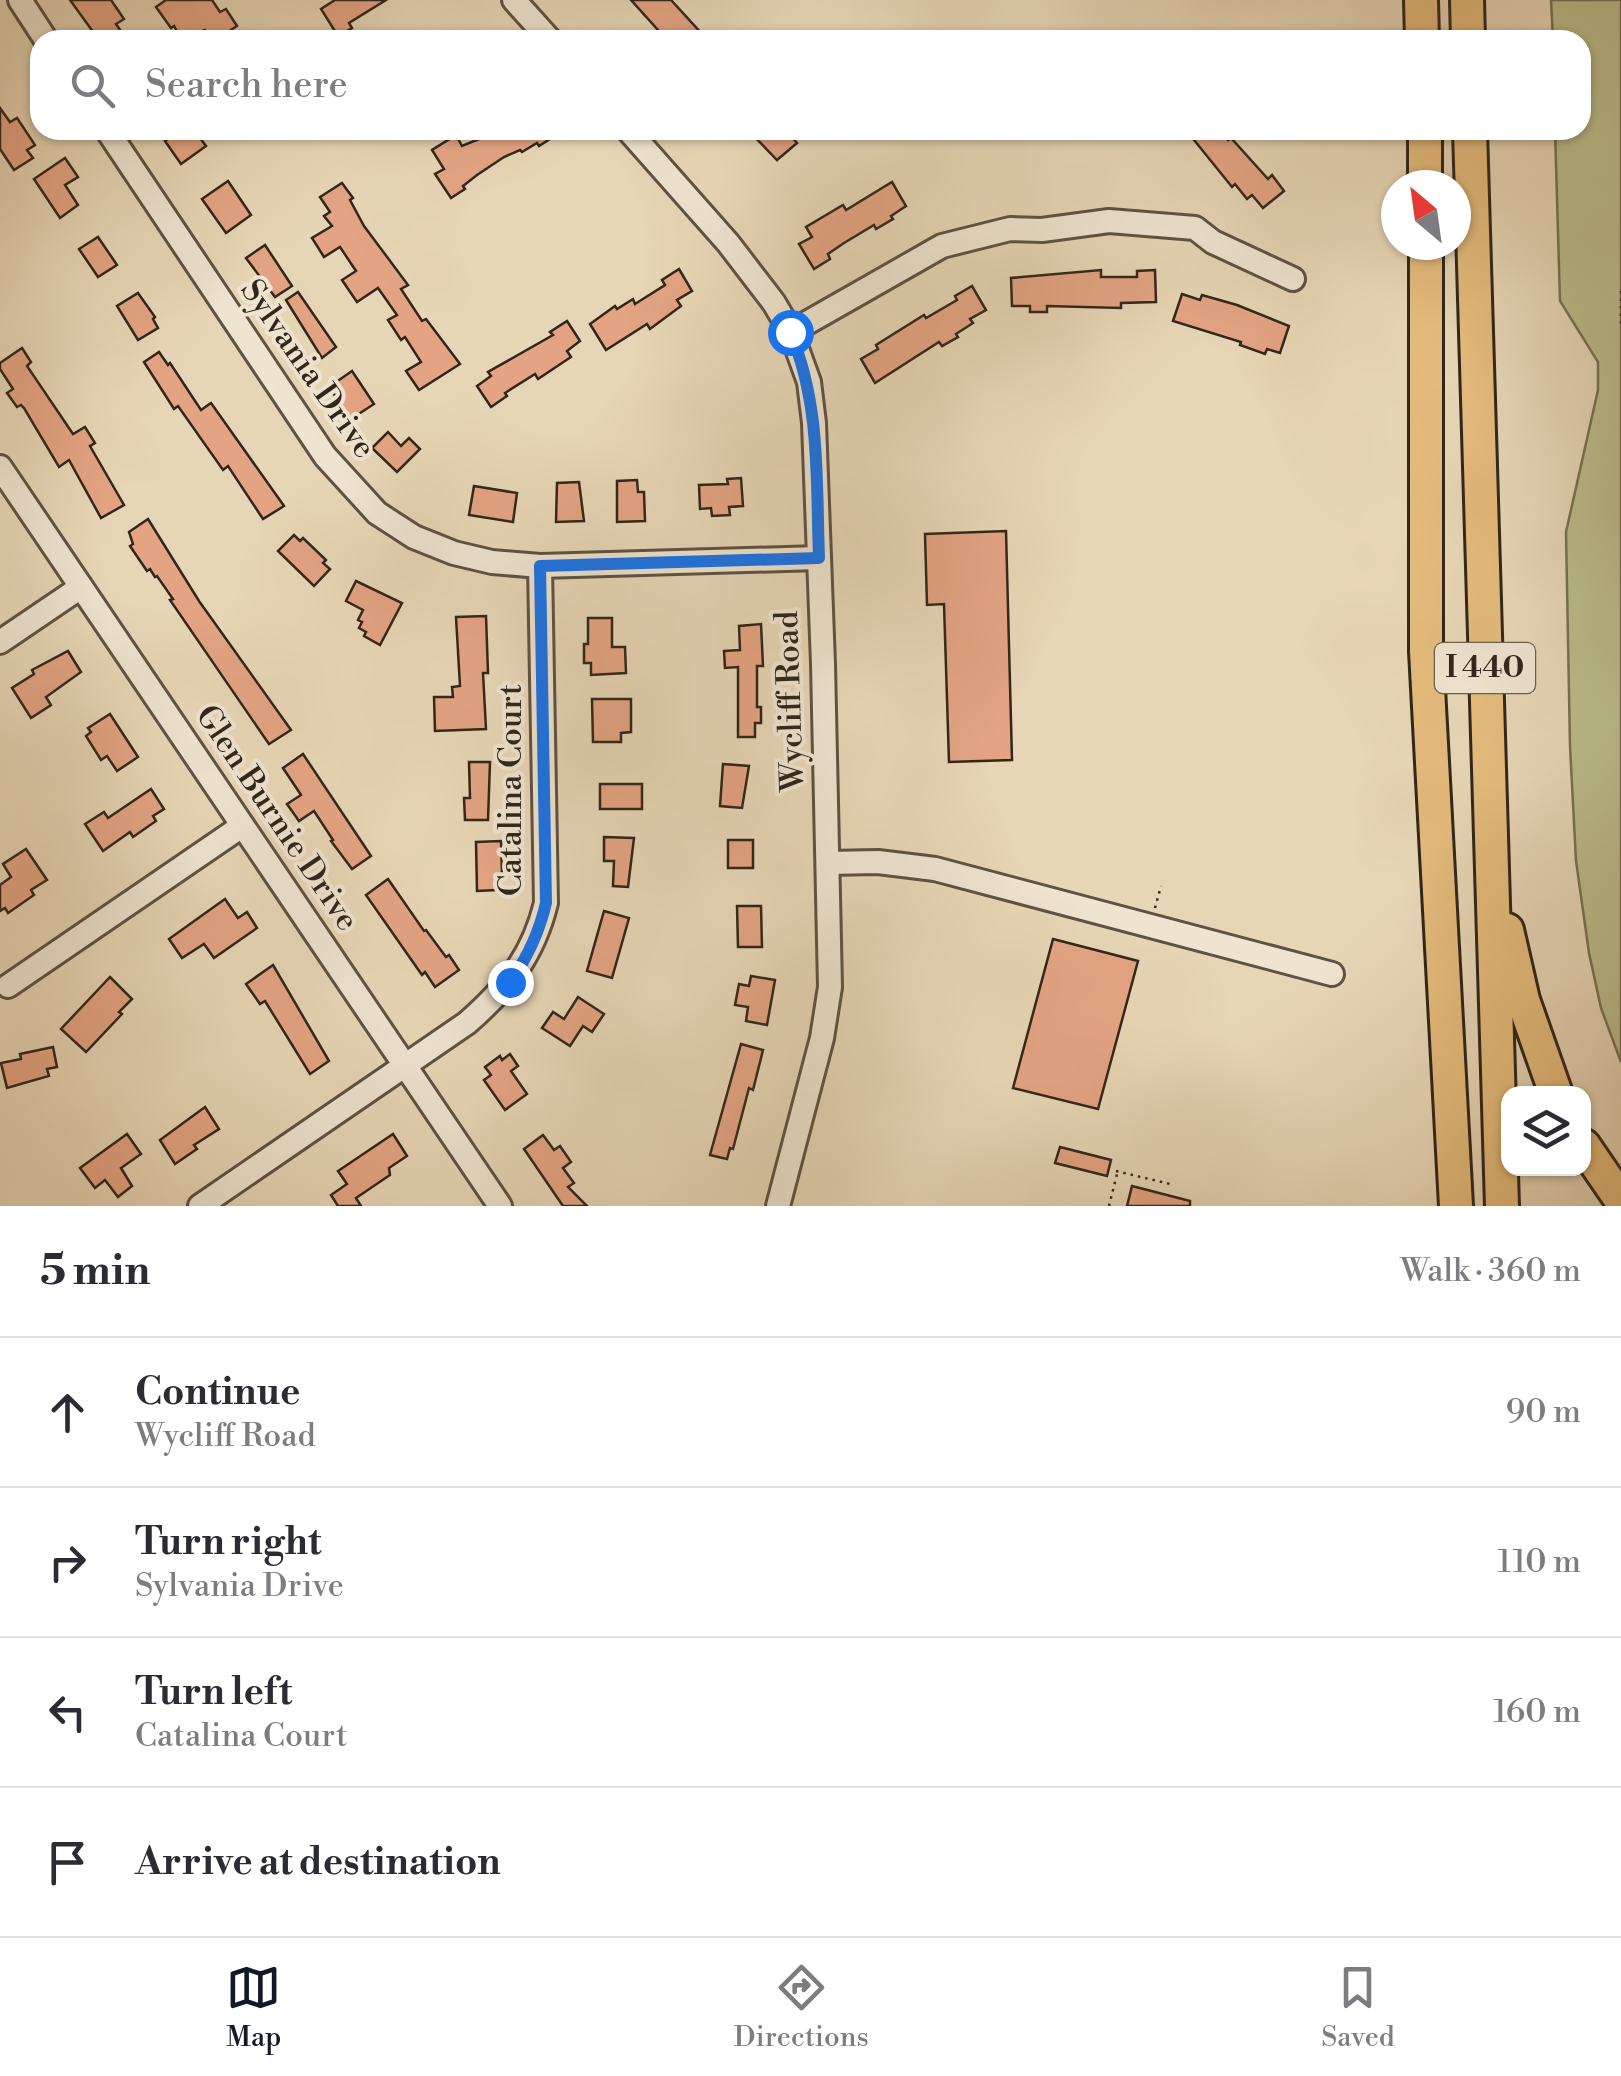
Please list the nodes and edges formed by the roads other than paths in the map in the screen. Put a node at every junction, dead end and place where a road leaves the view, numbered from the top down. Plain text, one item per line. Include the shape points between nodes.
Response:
1 (20, 0) edge
2 (514, 0) edge
3 (1421, 0) edge
4 (1467, 0) edge
5 (40, 30) edge
6 (541, 30) edge
7 (1422, 30) edge
8 (1468, 30) edge
9 (114, 140) edge
10 (637, 140) edge
11 (1425, 140) edge
12 (1470, 140) edge
13 (1426, 170) edge
14 (1426, 260) edge
15 (1293, 280) dead end
16 (790, 332) junction
17 (0, 467) edge
18 (819, 558) junction
19 (540, 566) junction
20 (81, 587) junction
21 (0, 642) edge
22 (242, 826) junction
23 (1491, 855) junction
24 (828, 864) junction
25 (1332, 974) dead end
26 (8, 986) dead end
27 (406, 1064) junction
28 (1553, 1086) edge
29 (1591, 1156) edge
30 (1456, 1166) junction
31 (1621, 1200) edge
32 (200, 1206) edge
33 (500, 1206) edge
34 (778, 1206) edge
35 (1447, 1206) edge
36 (1456, 1206) edge
37 (1502, 1206) edge

1 - 5 street
2 - 6 street
3 - 7 highway
4 - 8 highway
9 - 19 street, Sylvania Drive via 352,489 414,537 472,558
10 - 16 street, Wycliff Road via 746,264
11 - 13 highway
12 - 23 highway, I 440
14 - 30 highway, I 440 via 1426,651
15 - 16 street via 1196,228 1109,222 1010,230 942,246
16 - 18 street, Wycliff Road via 809,382
17 - 20 street, Glen Burnie Drive
18 - 19 street, Sylvania Drive
18 - 24 street, Wycliff Road
19 - 27 street, Catalina Court via 546,903 540,929 500,995
20 - 21 street
20 - 22 street, Glen Burnie Drive
22 - 26 street
22 - 27 street, Glen Burnie Drive
23 - 28 highway via 1523,1000
23 - 37 highway, I 440
24 - 25 street via 935,869
24 - 34 street, Wycliff Road via 826,1012
27 - 32 street, Catalina Court
27 - 33 street, Glen Burnie Drive
29 - 31 highway
30 - 35 highway
30 - 36 highway, I 440

